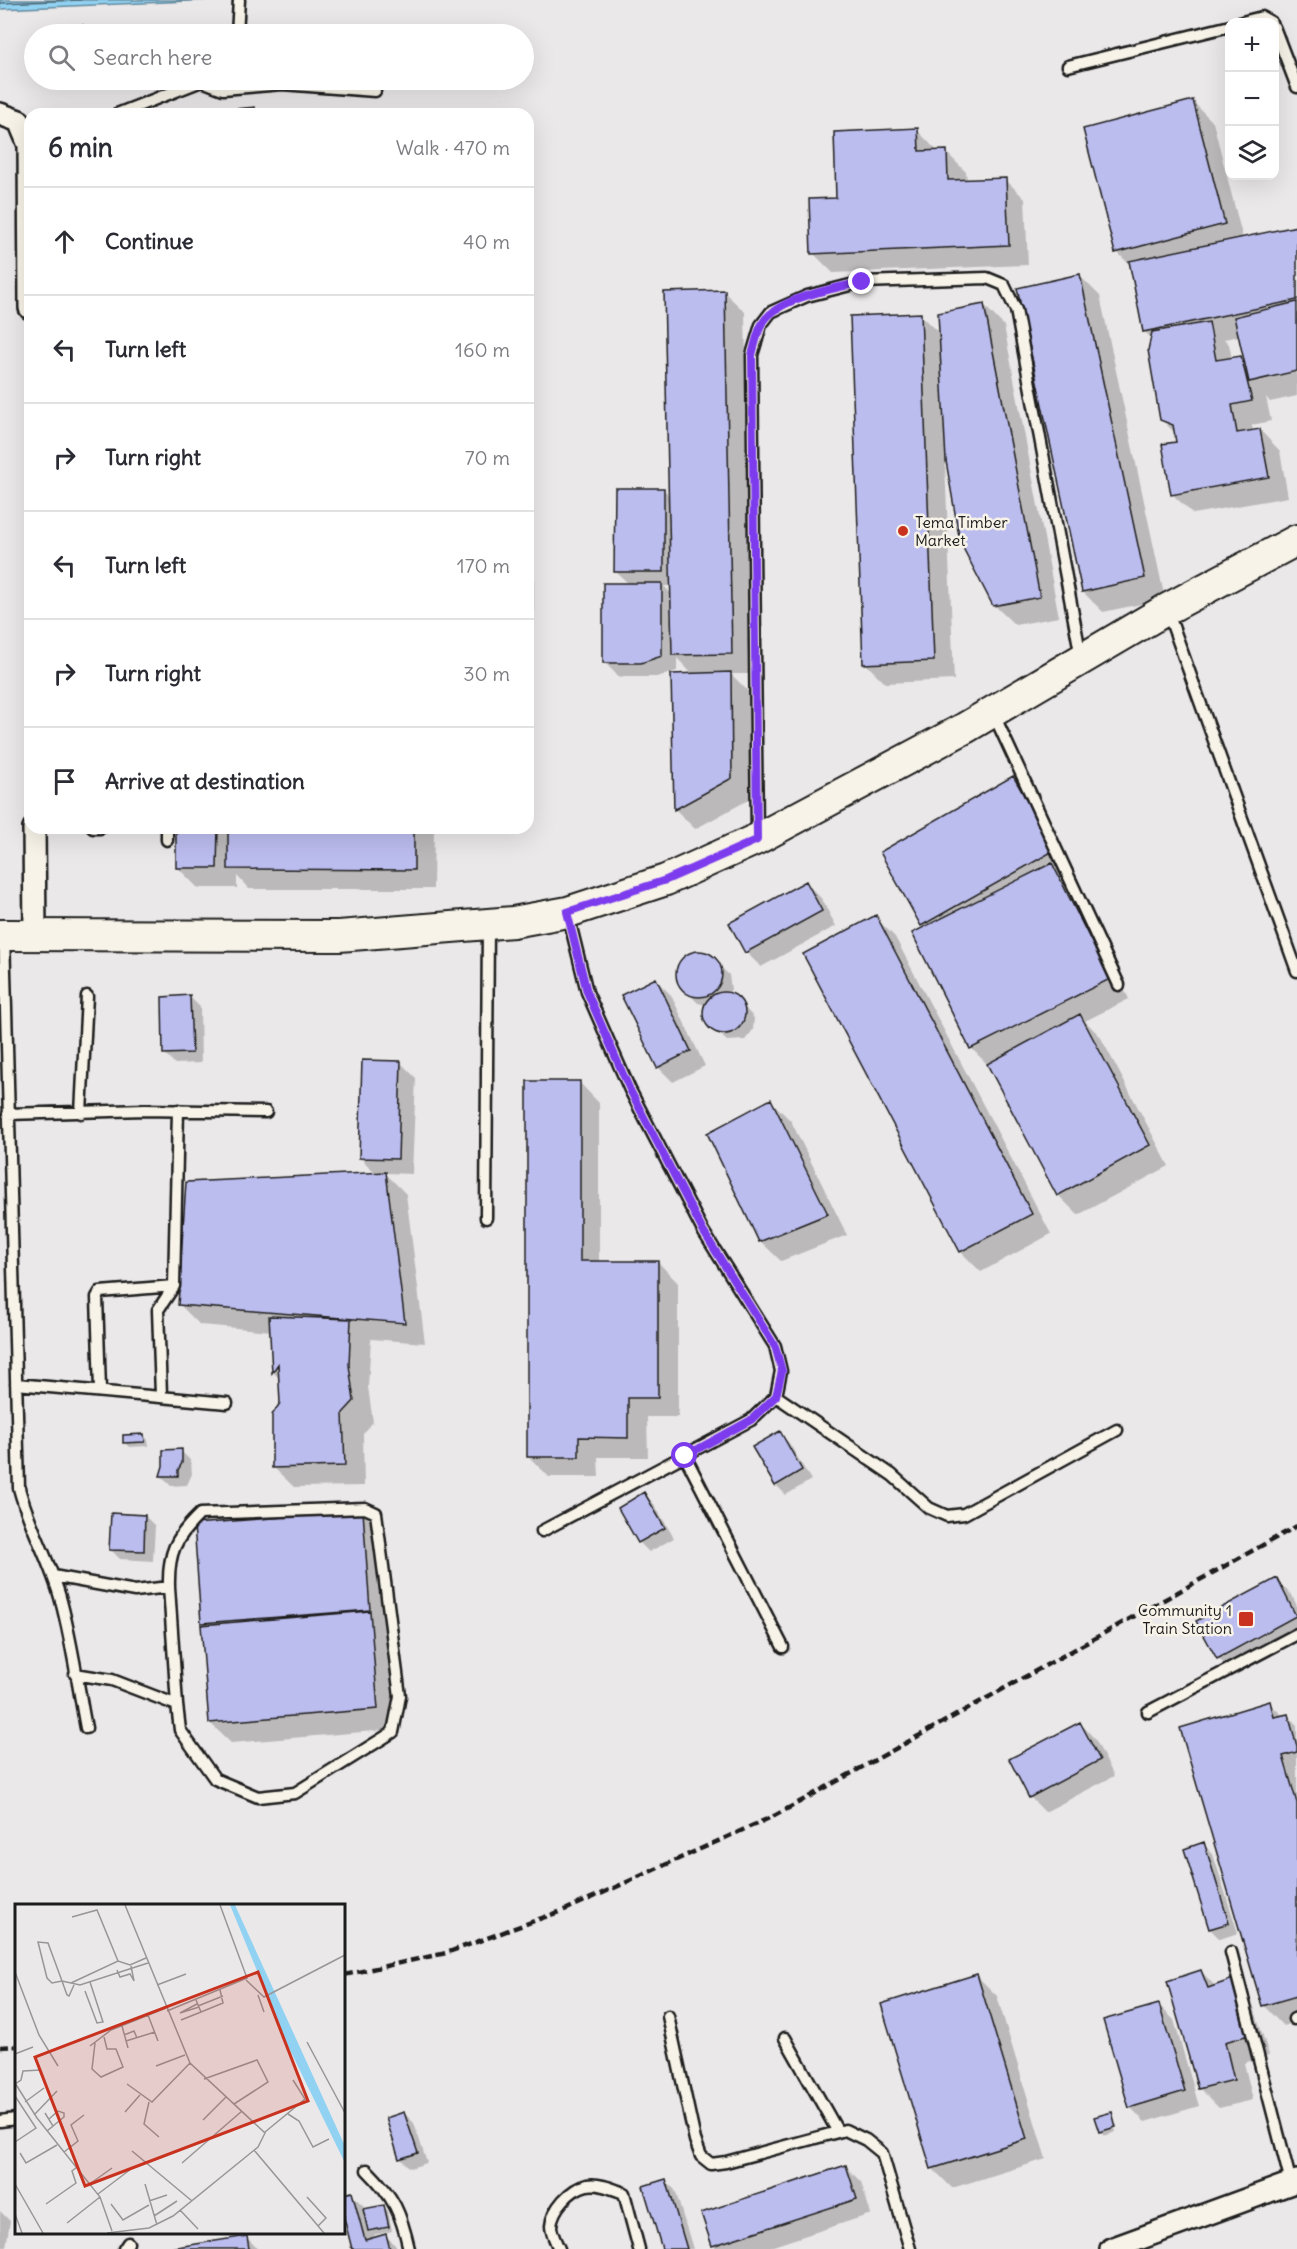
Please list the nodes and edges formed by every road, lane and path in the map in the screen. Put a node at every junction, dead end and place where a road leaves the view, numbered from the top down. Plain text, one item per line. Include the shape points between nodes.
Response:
1 (239, 4) edge
2 (238, 24) edge
3 (1225, 27) edge
4 (1279, 38) edge
5 (1068, 66) dead end
6 (1297, 87) edge
7 (178, 90) edge
8 (362, 90) edge
9 (375, 91) dead end
10 (132, 108) edge
11 (0, 114) edge
12 (24, 130) edge
13 (1297, 540) edge
14 (1167, 609) junction
15 (1082, 660) junction
16 (993, 712) junction
17 (34, 834) edge
18 (167, 834) edge
19 (167, 840) dead end
20 (757, 840) junction
21 (567, 912) junction
22 (488, 924) junction
23 (2, 935) edge
24 (35, 935) junction
25 (1297, 971) edge
26 (1119, 985) dead end
27 (87, 996) dead end
28 (178, 1110) junction
29 (81, 1113) junction
30 (266, 1113) dead end
31 (8, 1114) junction
32 (486, 1218) dead end
33 (174, 1286) junction
34 (16, 1384) junction
35 (100, 1390) junction
36 (161, 1395) junction
37 (776, 1396) junction
38 (227, 1403) dead end
39 (1117, 1430) dead end
40 (685, 1456) junction
41 (542, 1531) dead end
42 (53, 1576) junction
43 (169, 1587) junction
44 (1297, 1634) edge
45 (783, 1647) dead end
46 (75, 1674) junction
47 (177, 1706) junction
48 (1148, 1712) dead end
49 (86, 1728) dead end
50 (1231, 1952) dead end
51 (668, 2016) dead end
52 (785, 2038) dead end
53 (15, 2119) edge
54 (0, 2121) edge
55 (838, 2132) junction
56 (367, 2170) dead end
57 (1294, 2182) edge
58 (410, 2249) edge
59 (559, 2249) edge
60 (639, 2249) edge
61 (910, 2249) edge
62 (1112, 2249) edge

1 - 2 lane
3 - 5 lane
4 - 6 lane
7 - 10 lane
8 - 9 lane
11 - 12 street via 19,122
13 - 14 street
14 - 15 street
14 - 25 lane
15 - 16 street
15 - 20 lane via 1016,310 1004,285 987,278 862,282 807,296 771,312 761,325 752,355
16 - 20 street
16 - 26 lane
17 - 24 street
18 - 19 lane
20 - 21 street via 666,880
21 - 22 street
21 - 37 lane via 587,992 630,1090 703,1231 775,1346 782,1371
22 - 24 street via 339,936
22 - 32 lane
23 - 24 street
23 - 31 lane
27 - 29 lane
28 - 29 lane
28 - 30 lane
28 - 33 lane
29 - 31 lane
31 - 34 lane
33 - 35 lane via 100,1292
33 - 36 lane via 158,1310
34 - 35 lane
34 - 42 lane via 19,1488 25,1514
35 - 36 lane
36 - 38 lane
37 - 39 lane via 892,1475 928,1508 947,1516 964,1514
37 - 40 lane via 751,1420
40 - 41 lane
40 - 45 lane
42 - 43 lane via 135,1591
42 - 46 lane
43 - 47 lane
43 - 47 lane via 168,1561 181,1532 200,1514 365,1508 376,1513 400,1696 393,1732 383,1740 295,1793 258,1797 216,1779 180,1730
44 - 48 lane
46 - 47 lane via 112,1680
46 - 49 lane
50 - 57 lane
51 - 55 lane via 695,2140 701,2156 711,2164
52 - 55 lane
53 - 54 lane
55 - 61 lane via 845,2130 866,2140 882,2153
56 - 58 lane via 394,2200
57 - 62 street
59 - 60 lane via 551,2228 554,2212 567,2197 586,2185 624,2193

